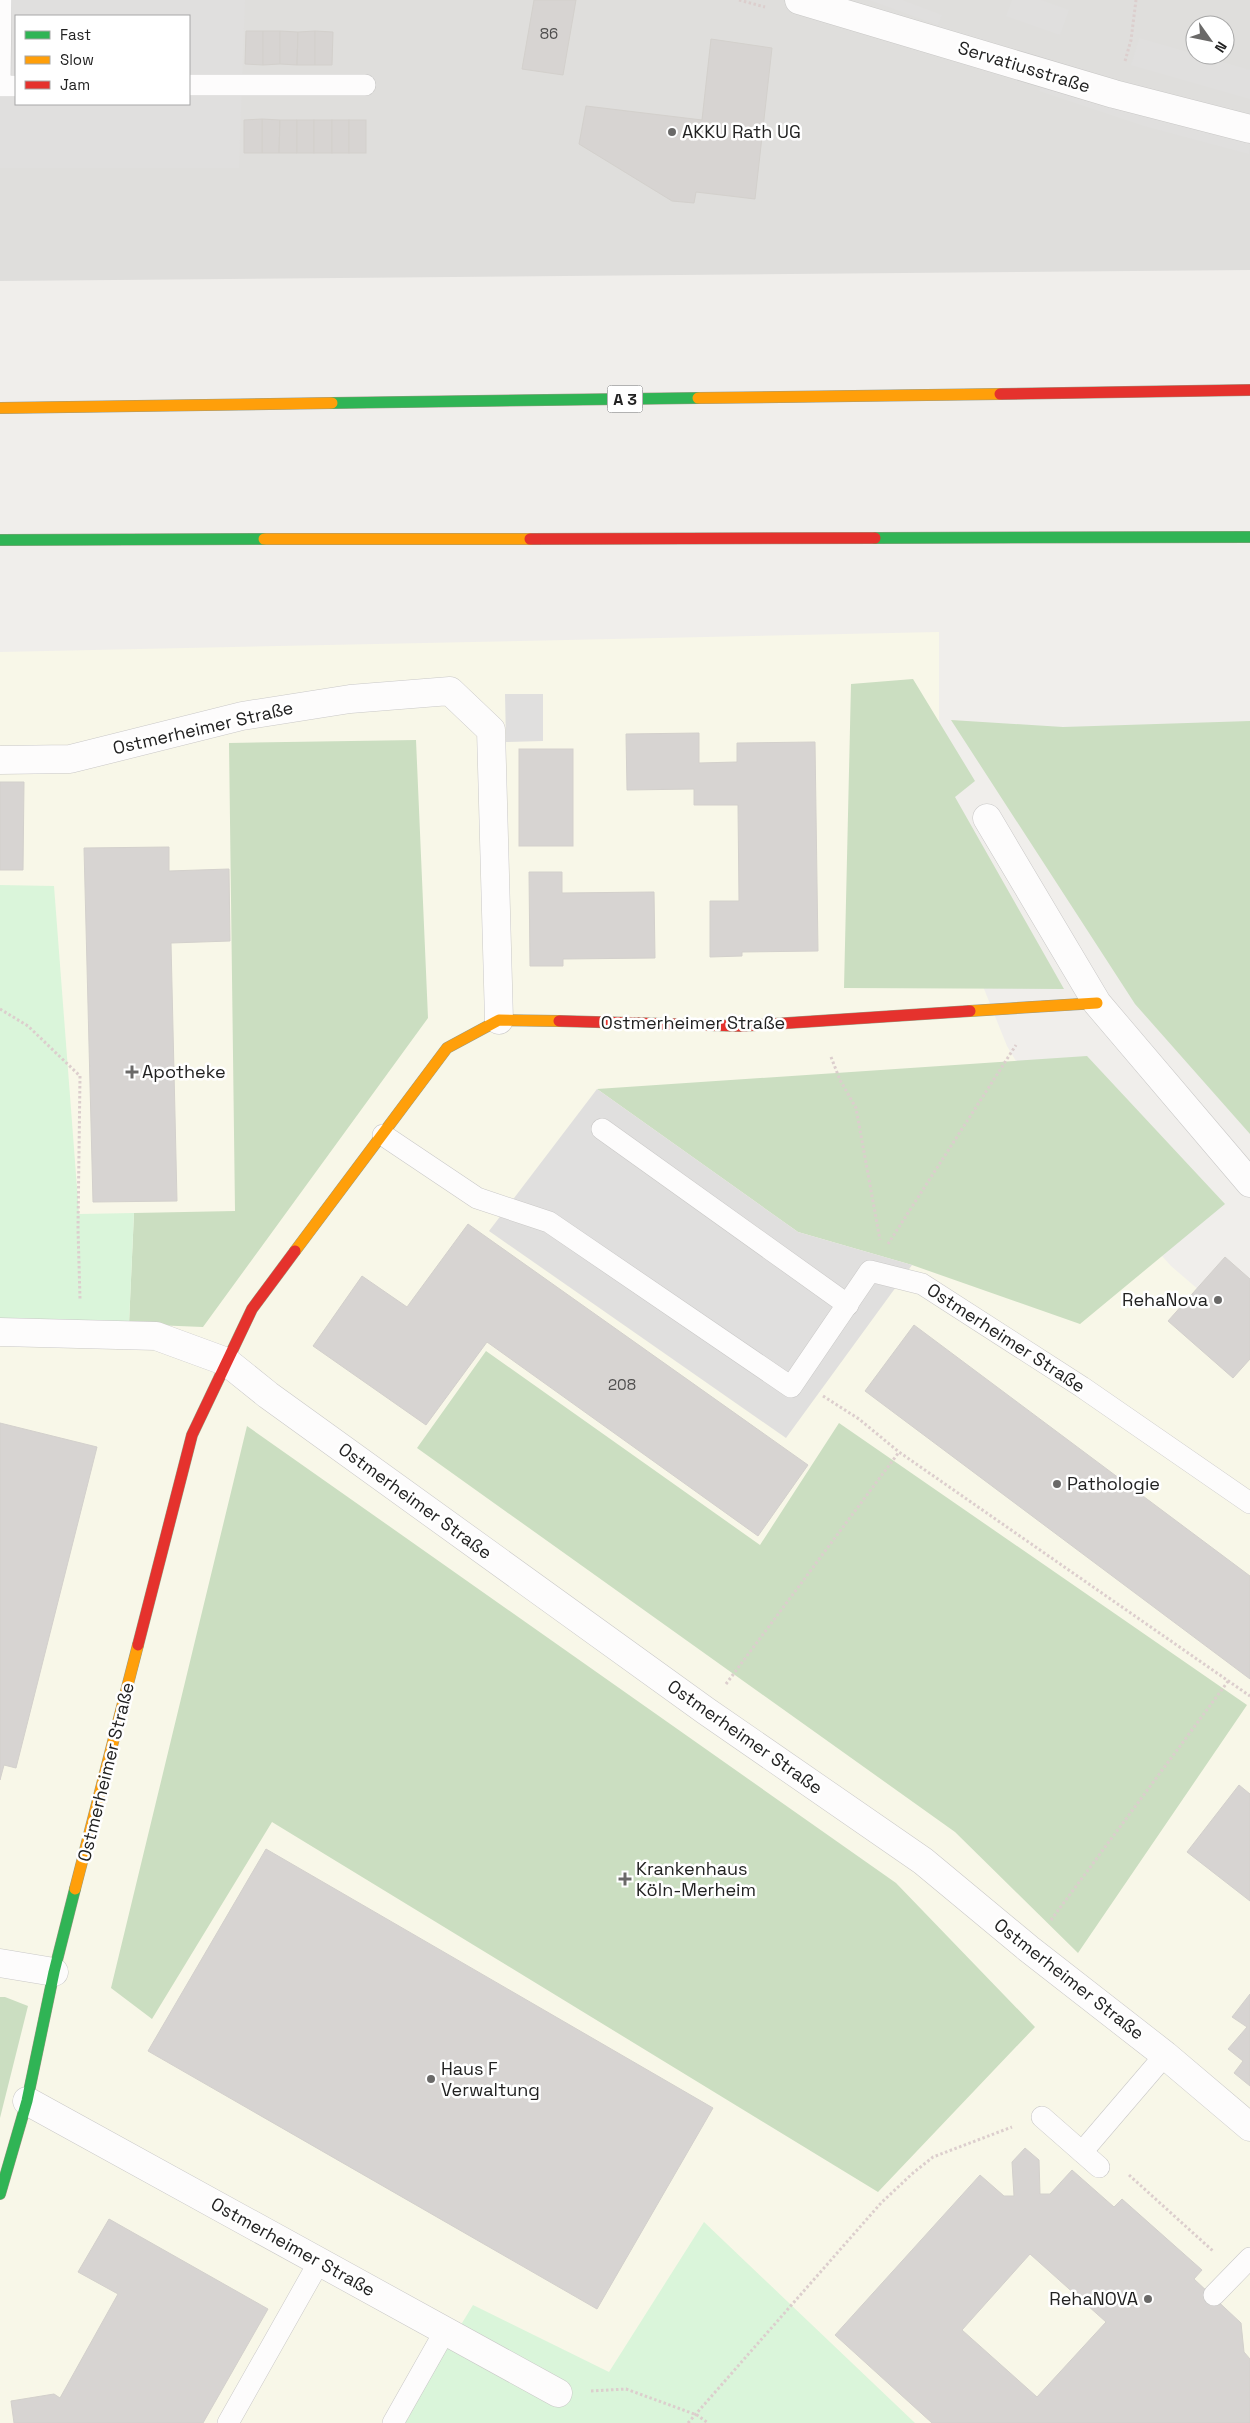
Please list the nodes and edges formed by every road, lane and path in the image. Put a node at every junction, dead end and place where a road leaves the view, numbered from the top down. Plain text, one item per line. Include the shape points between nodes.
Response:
1 (1, 0) edge
2 (799, 0) edge
3 (1136, 0) edge
4 (1124, 66) dead end
5 (190, 85) edge
6 (365, 85) dead end
7 (15, 86) edge
8 (1250, 129) edge
9 (1250, 390) edge
10 (0, 408) edge
11 (1250, 537) edge
12 (0, 540) edge
13 (0, 760) edge
14 (987, 818) dead end
15 (1097, 1003) junction
16 (1040, 1007) junction
17 (0, 1009) edge
18 (499, 1020) junction
19 (817, 1021) junction
20 (602, 1129) dead end
21 (383, 1135) junction
22 (1250, 1183) edge
23 (883, 1253) junction
24 (870, 1271) junction
25 (848, 1305) junction
26 (0, 1332) edge
27 (82, 1335) junction
28 (227, 1362) junction
29 (805, 1367) junction
30 (900, 1452) junction
31 (1250, 1503) edge
32 (1230, 1680) junction
33 (1250, 1696) edge
34 (706, 1711) junction
35 (1029, 1949) junction
36 (0, 1963) edge
37 (54, 1972) junction
38 (1165, 2055) junction
39 (27, 2101) junction
40 (1042, 2118) joint
41 (1250, 2127) edge
42 (1082, 2152) junction
43 (1100, 2166) joint
44 (0, 2194) edge
45 (319, 2262) junction
46 (1243, 2265) edge
47 (1214, 2295) dead end
48 (445, 2331) junction
49 (558, 2393) joint
50 (697, 2415) junction
51 (228, 2423) edge
52 (392, 2423) edge
53 (688, 2423) edge
54 (708, 2423) edge

1 - 7 lane via 0,86
2 - 8 street, Servatiusstraße via 1114,94
3 - 4 path
5 - 6 lane
9 - 10 main road, A 3
11 - 12 main road
13 - 18 street, Ostmerheimer Straße via 70,759 242,716 350,699 450,691 491,730
14 - 15 street
15 - 16 main road, Ostmerheimer Straße
15 - 22 street
16 - 19 main road, Ostmerheimer Straße
16 - 23 path
17 - 27 path via 28,1026 80,1076 78,1229
18 - 19 main road, Ostmerheimer Straße via 742,1026
18 - 21 main road, Ostmerheimer Straße via 447,1048
19 - 23 path via 840,1080 856,1108
20 - 25 lane
21 - 28 main road, Ostmerheimer Straße via 252,1309
21 - 29 lane via 478,1198 549,1222 791,1387
23 - 24 path
24 - 25 lane
24 - 31 lane, Ostmerheimer Straße via 922,1284 1082,1387
25 - 29 lane
26 - 27 street, Ostmerheimer Straße
27 - 28 street, Ostmerheimer Straße via 156,1336
28 - 34 street, Ostmerheimer Straße
28 - 37 main road, Ostmerheimer Straße via 192,1435
29 - 30 path via 821,1395
30 - 32 path
30 - 34 path
32 - 33 path
32 - 35 path
34 - 35 street, Ostmerheimer Straße via 923,1861
35 - 38 street, Ostmerheimer Straße
36 - 37 street
37 - 39 main road, Ostmerheimer Straße
38 - 41 street, Ostmerheimer Straße
38 - 42 lane
39 - 44 main road, Ostmerheimer Straße
39 - 45 street, Ostmerheimer Straße
40 - 42 lane
40 - 50 path via 951,2149 933,2157 913,2173 881,2203
42 - 43 lane
43 - 46 path via 1108,2156
45 - 48 street, Ostmerheimer Straße
45 - 51 lane
46 - 47 lane
48 - 49 street, Ostmerheimer Straße
48 - 52 lane
49 - 50 path via 626,2389
50 - 53 path
50 - 54 path

